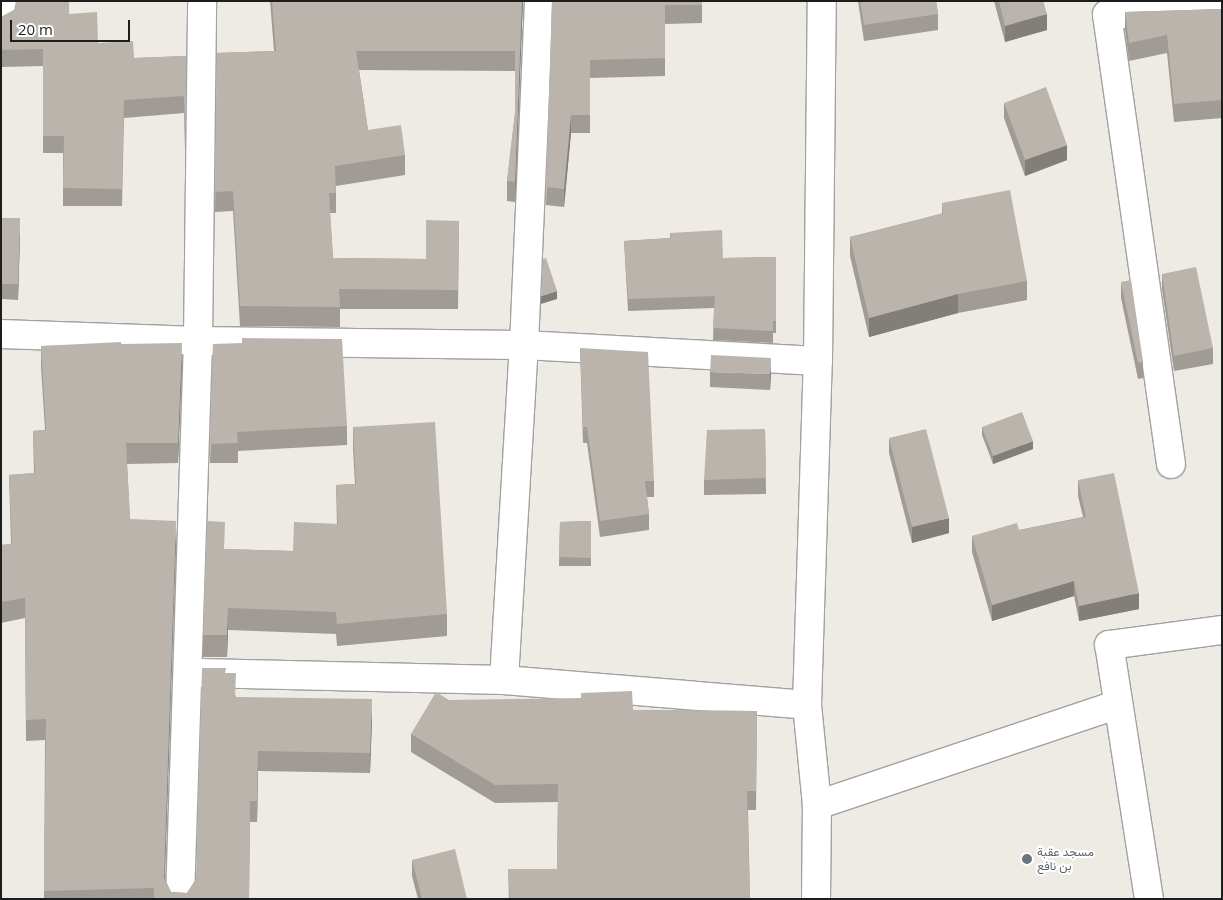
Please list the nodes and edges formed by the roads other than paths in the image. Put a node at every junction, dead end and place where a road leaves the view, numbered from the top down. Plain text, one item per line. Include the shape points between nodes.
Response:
1 (3, 1) edge
2 (202, 1) edge
3 (539, 1) edge
4 (822, 1) edge
5 (1222, 12) edge
6 (1, 18) edge
7 (1, 334) edge
8 (198, 341) junction
9 (524, 345) junction
10 (818, 361) junction
11 (1171, 464) dead end
12 (1222, 630) edge
13 (188, 672) junction
14 (504, 680) junction
15 (1118, 704) junction
16 (807, 705) junction
17 (817, 805) junction
18 (180, 899) edge
19 (816, 899) edge
20 (1149, 899) edge

1 - 6 street
2 - 8 street
3 - 9 street
4 - 10 street
5 - 11 street via 1107,15
7 - 8 street
8 - 9 street
8 - 13 street
9 - 10 street
9 - 14 street
10 - 16 street
12 - 15 street via 1109,645
13 - 14 street
13 - 18 street
14 - 16 street
15 - 17 street
15 - 20 street
16 - 17 street
17 - 19 street

